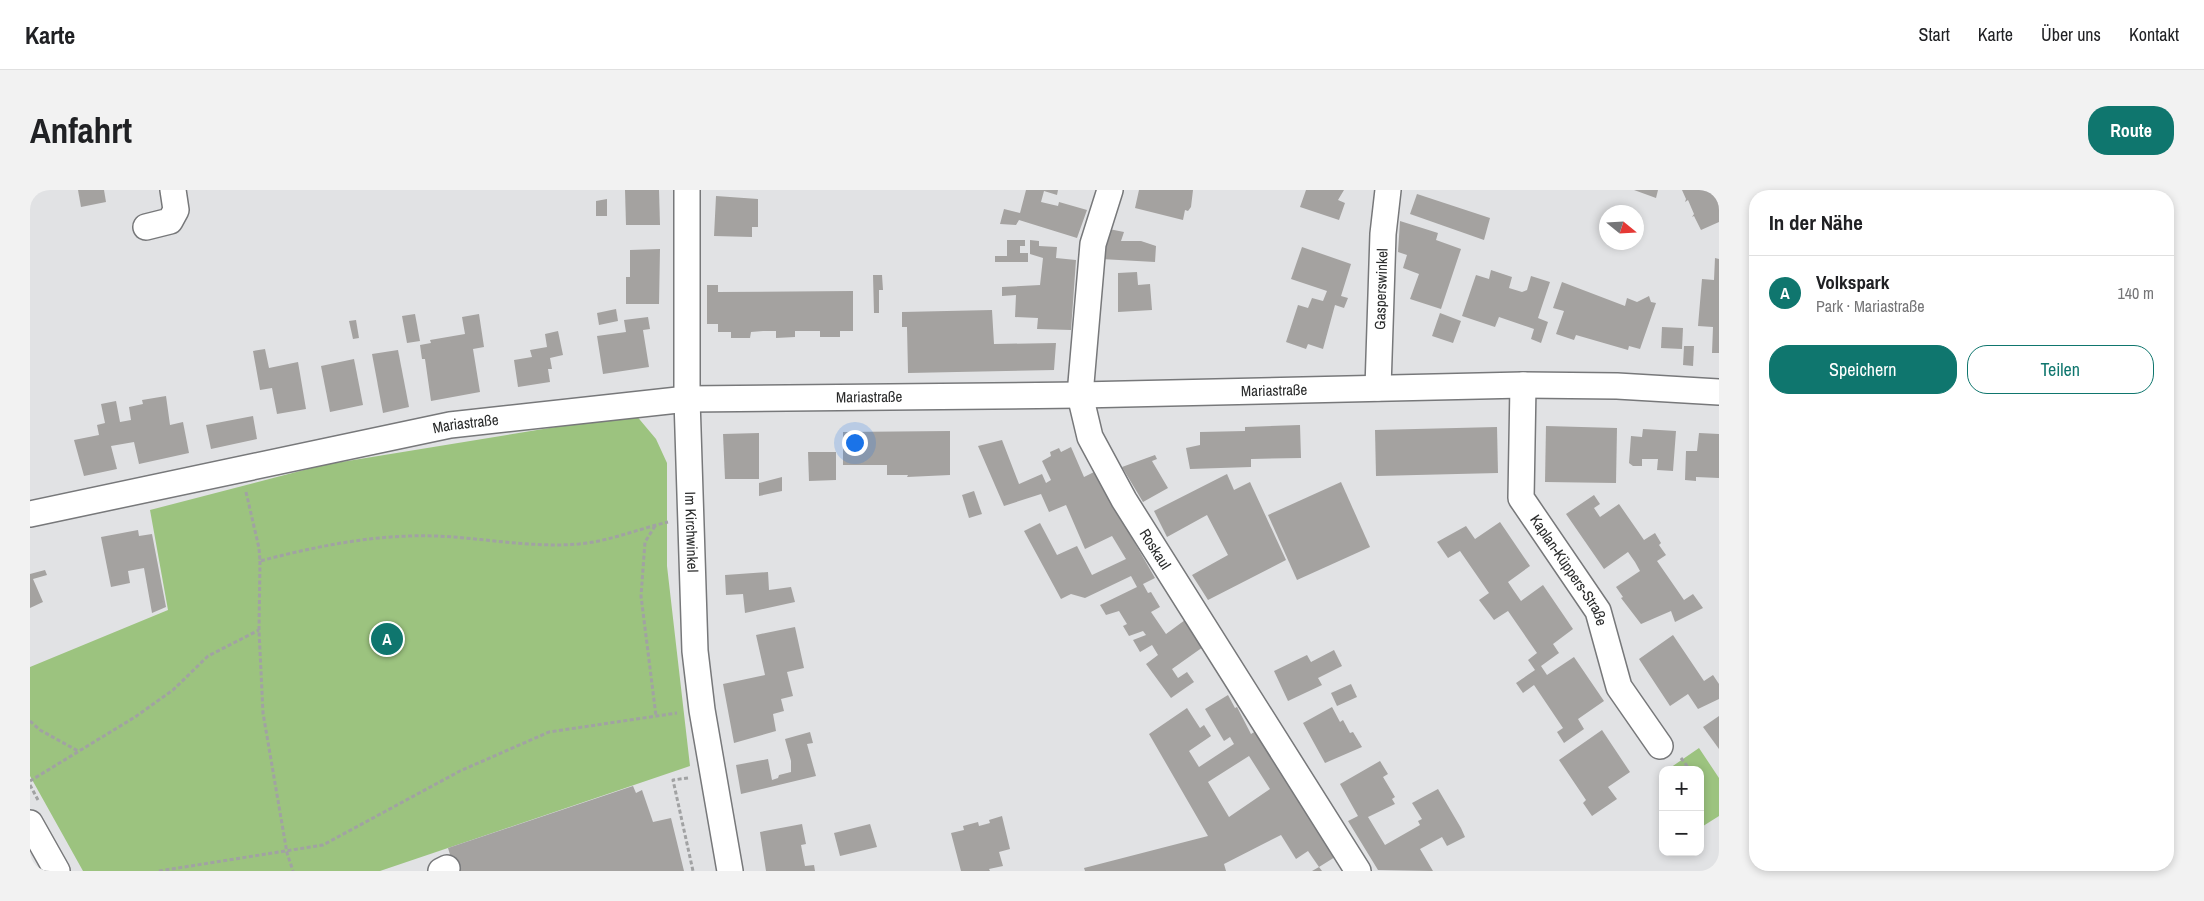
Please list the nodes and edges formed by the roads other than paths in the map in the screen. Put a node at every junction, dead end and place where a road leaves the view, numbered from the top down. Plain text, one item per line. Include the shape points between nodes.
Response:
1 (173, 190) edge
2 (687, 190) edge
3 (1110, 190) edge
4 (1388, 190) edge
5 (146, 227) dead end
6 (1523, 385) junction
7 (1378, 388) junction
8 (1719, 392) edge
9 (1080, 395) junction
10 (687, 399) junction
11 (30, 514) edge
12 (1660, 746) dead end
13 (30, 824) edge
14 (57, 871) edge
15 (730, 871) edge
16 (1358, 871) edge

1 - 5 street via 176,210 170,221
2 - 10 street, Im Kirchwinkel
3 - 9 street, Roskaul via 1094,244
4 - 7 street, Gasperswinkel via 1383,234
6 - 7 street, Mariastraße
6 - 8 street, Mariastraße
6 - 12 street, Kaplan-Küppers-Straße via 1521,498 1598,611 1619,687
7 - 9 street, Mariastraße
9 - 10 street, Mariastraße
9 - 16 street, Roskaul via 1090,437 1124,500
10 - 11 street, Mariastraße via 450,425
10 - 15 street, Im Kirchwinkel via 695,651
13 - 14 street

